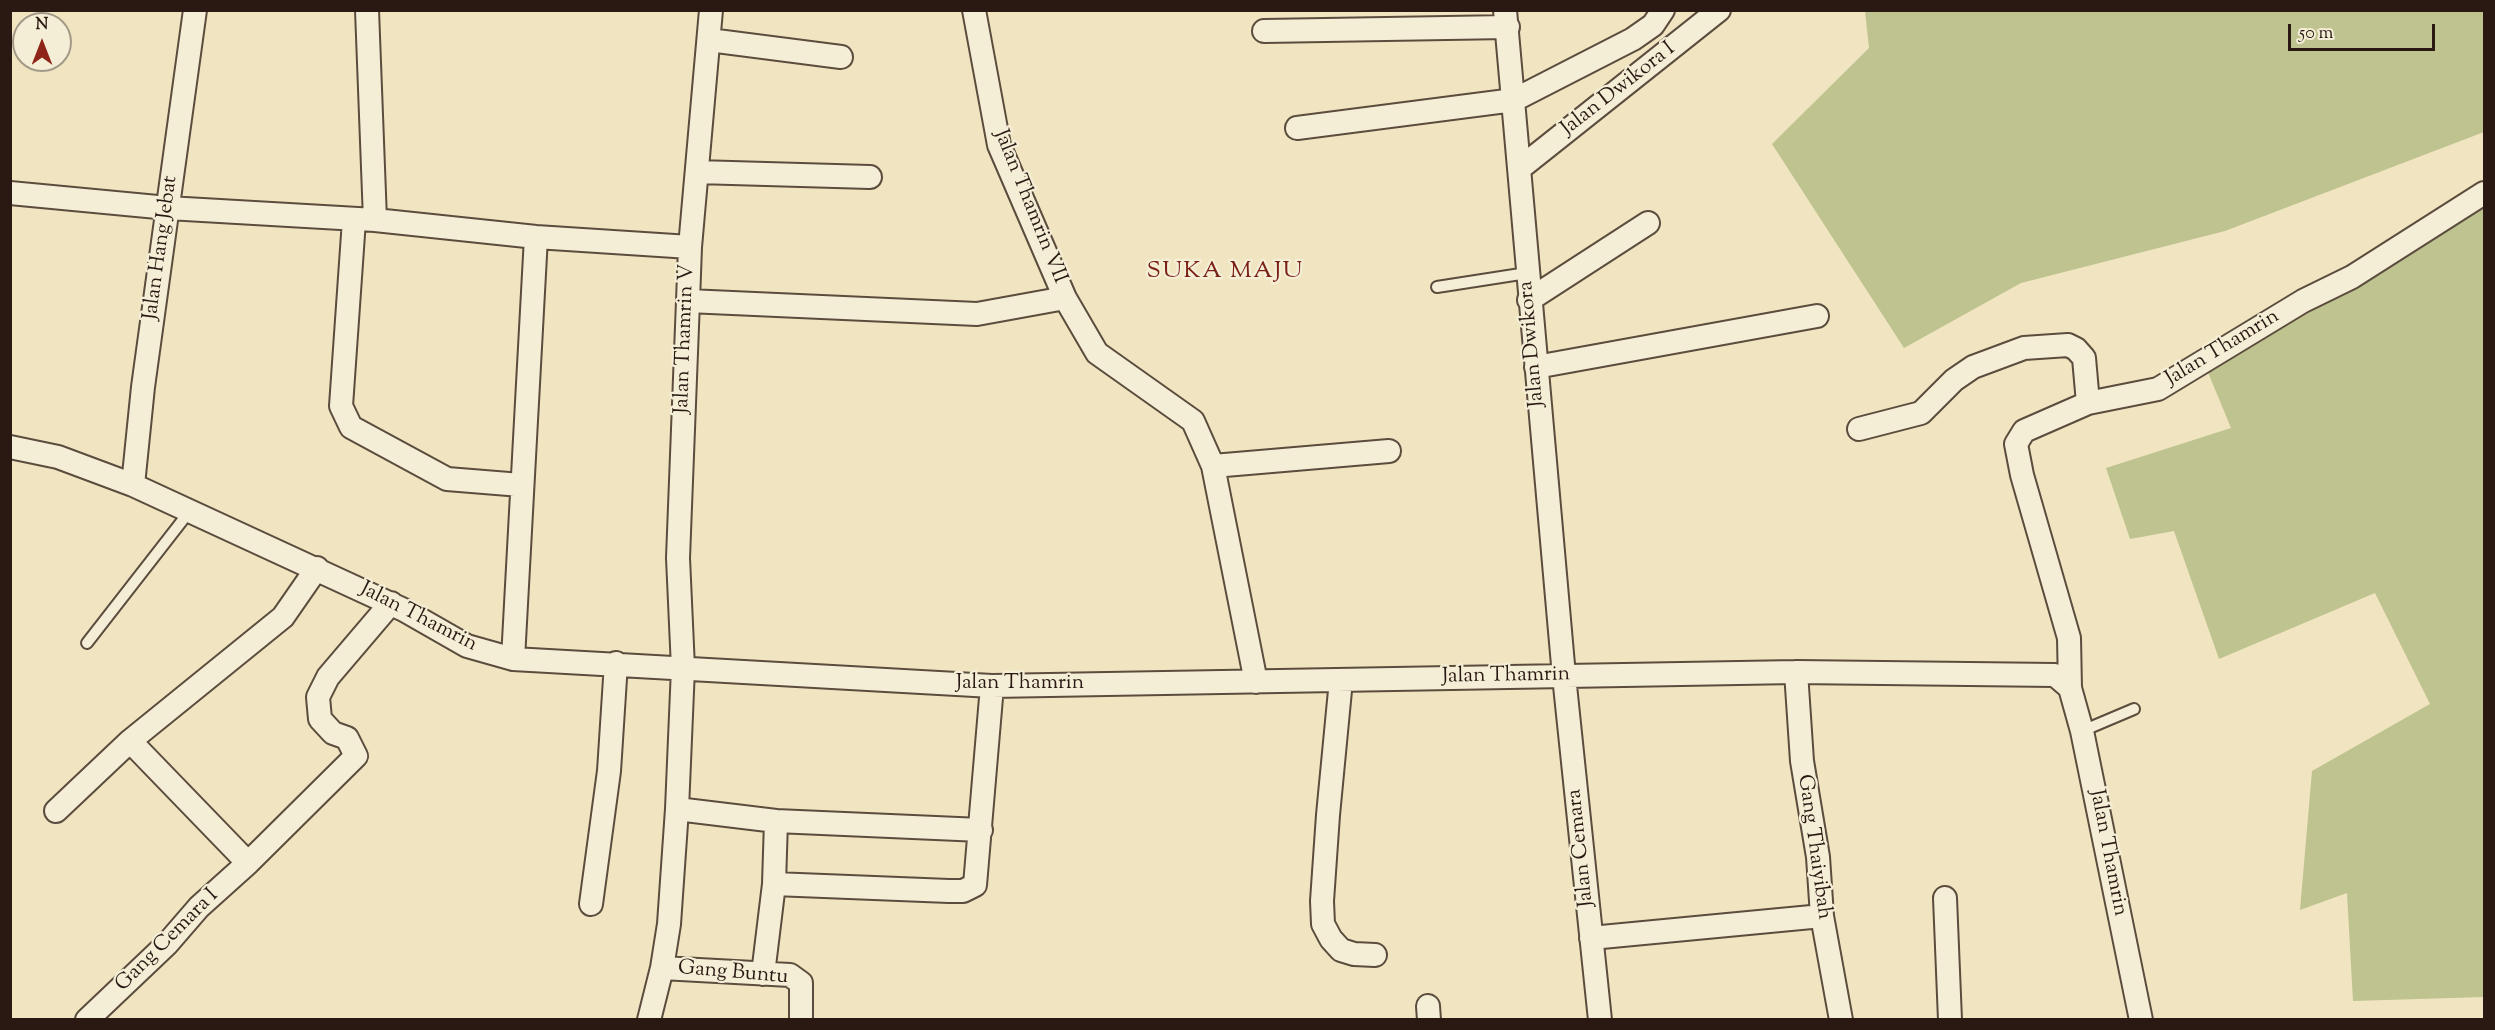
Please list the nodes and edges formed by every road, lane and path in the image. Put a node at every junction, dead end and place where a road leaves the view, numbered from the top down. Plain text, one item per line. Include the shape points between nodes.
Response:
1 (195, 10) edge
2 (367, 10) edge
3 (711, 10) edge
4 (974, 10) edge
5 (1664, 10) edge
6 (1719, 10) edge
7 (1506, 19) edge
8 (1264, 31) dead end
9 (709, 40) junction
10 (841, 57) dead end
11 (1514, 100) junction
12 (1297, 128) dead end
13 (1519, 169) junction
14 (697, 172) junction
15 (870, 177) dead end
16 (10, 193) edge
17 (2484, 193) edge
18 (168, 208) junction
19 (364, 220) junction
20 (1648, 223) dead end
21 (536, 237) junction
22 (690, 247) junction
23 (1527, 273) junction
24 (1437, 287) dead end
25 (1065, 298) junction
26 (1529, 300) junction
27 (688, 302) junction
28 (1817, 316) dead end
29 (1536, 367) junction
30 (2088, 403) junction
31 (1859, 429) dead end
32 (10, 447) edge
33 (1389, 451) dead end
34 (1213, 466) junction
35 (133, 485) junction
36 (521, 485) junction
37 (189, 512) junction
38 (317, 568) junction
39 (391, 603) junction
40 (87, 643) dead end
41 (513, 659) junction
42 (616, 663) junction
43 (683, 668) junction
44 (1796, 672) junction
45 (1564, 676) junction
46 (1341, 680) junction
47 (1256, 682) junction
48 (992, 686) junction
49 (2070, 688) junction
50 (2134, 709) dead end
51 (2082, 731) junction
52 (130, 741) junction
53 (676, 809) junction
54 (56, 811) dead end
55 (776, 821) junction
56 (981, 830) junction
57 (248, 862) junction
58 (774, 884) junction
59 (1945, 898) dead end
60 (591, 904) dead end
61 (1822, 916) junction
62 (1591, 939) junction
63 (1375, 955) dead end
64 (663, 968) junction
65 (763, 974) junction
66 (87, 1020) edge
67 (649, 1020) edge
68 (801, 1020) edge
69 (1600, 1020) edge
70 (1841, 1020) edge
71 (1950, 1020) edge
72 (2141, 1020) edge

1 - 18 street, Jalan Hang Jebat
2 - 19 street
3 - 9 street, Jalan Thamrin V
4 - 25 street, Jalan Thamrin VII via 999,145
5 - 11 street via 1653,26 1633,39
6 - 13 street, Jalan Dwikora I
7 - 8 street
7 - 11 street, Jalan Dwikora
9 - 10 street
9 - 14 street, Jalan Thamrin V
11 - 12 street
11 - 13 street, Jalan Dwikora
13 - 23 street, Jalan Dwikora
14 - 15 street
14 - 22 street, Jalan Thamrin V
16 - 18 street
17 - 30 street, Jalan Thamrin via 2352,278 2303,302 2157,389
18 - 19 street
18 - 35 street, Jalan Hang Jebat
19 - 21 street
19 - 36 street via 341,406 351,427 447,479
20 - 26 street
21 - 22 street
21 - 36 street
22 - 27 street, Jalan Thamrin V
23 - 24 lane
23 - 26 street, Jalan Dwikora
25 - 27 street via 977,314
25 - 34 street, Jalan Thamrin VII via 1097,353 1193,421
26 - 29 street, Jalan Dwikora
27 - 43 street, Jalan Thamrin V via 678,558
28 - 29 street
29 - 45 street, Jalan Dwikora
30 - 31 street via 2084,358 2076,349 2068,345 2024,348 1973,367 1921,413
30 - 49 street, Jalan Thamrin via 2024,431 2016,444 2069,638
32 - 35 street, Jalan Thamrin via 58,457
33 - 34 street
34 - 47 street, Jalan Thamrin VII
35 - 37 street, Jalan Thamrin
36 - 41 street
37 - 38 street, Jalan Thamrin
37 - 40 lane
38 - 39 street, Jalan Thamrin
38 - 52 street via 283,617
39 - 41 street, Jalan Thamrin via 467,646
39 - 57 street, Gang Cemara I via 328,677 318,697 320,719 333,733 347,738 356,756
41 - 42 street, Jalan Thamrin
42 - 43 street, Jalan Thamrin
42 - 60 street via 609,771
43 - 48 street, Jalan Thamrin
43 - 53 street, Jalan Thamrin V
44 - 45 street, Jalan Thamrin
44 - 49 street, Jalan Thamrin via 2055,675
44 - 61 street, Gang Thaiyibah via 1802,760 1818,857
45 - 46 street, Jalan Thamrin
45 - 62 street, Jalan Cemara
46 - 47 street, Jalan Thamrin
46 - 63 street via 1328,815 1323,924 1341,950
47 - 48 street, Jalan Thamrin
48 - 56 street
49 - 51 street, Jalan Thamrin
50 - 51 lane
51 - 72 street, Jalan Thamrin
52 - 54 street
52 - 57 street
53 - 55 street
53 - 64 street, Jalan Thamrin V
55 - 56 street
55 - 58 street
56 - 58 street via 975,885 963,891
57 - 66 street, Gang Cemara I
58 - 65 street
59 - 71 street
61 - 62 street
61 - 70 street, Gang Thaiyibah
62 - 69 street, Jalan Cemara
64 - 65 street, Gang Buntu
64 - 67 street, Jalan Thamrin V
65 - 68 street, Gang Buntu via 798,979

